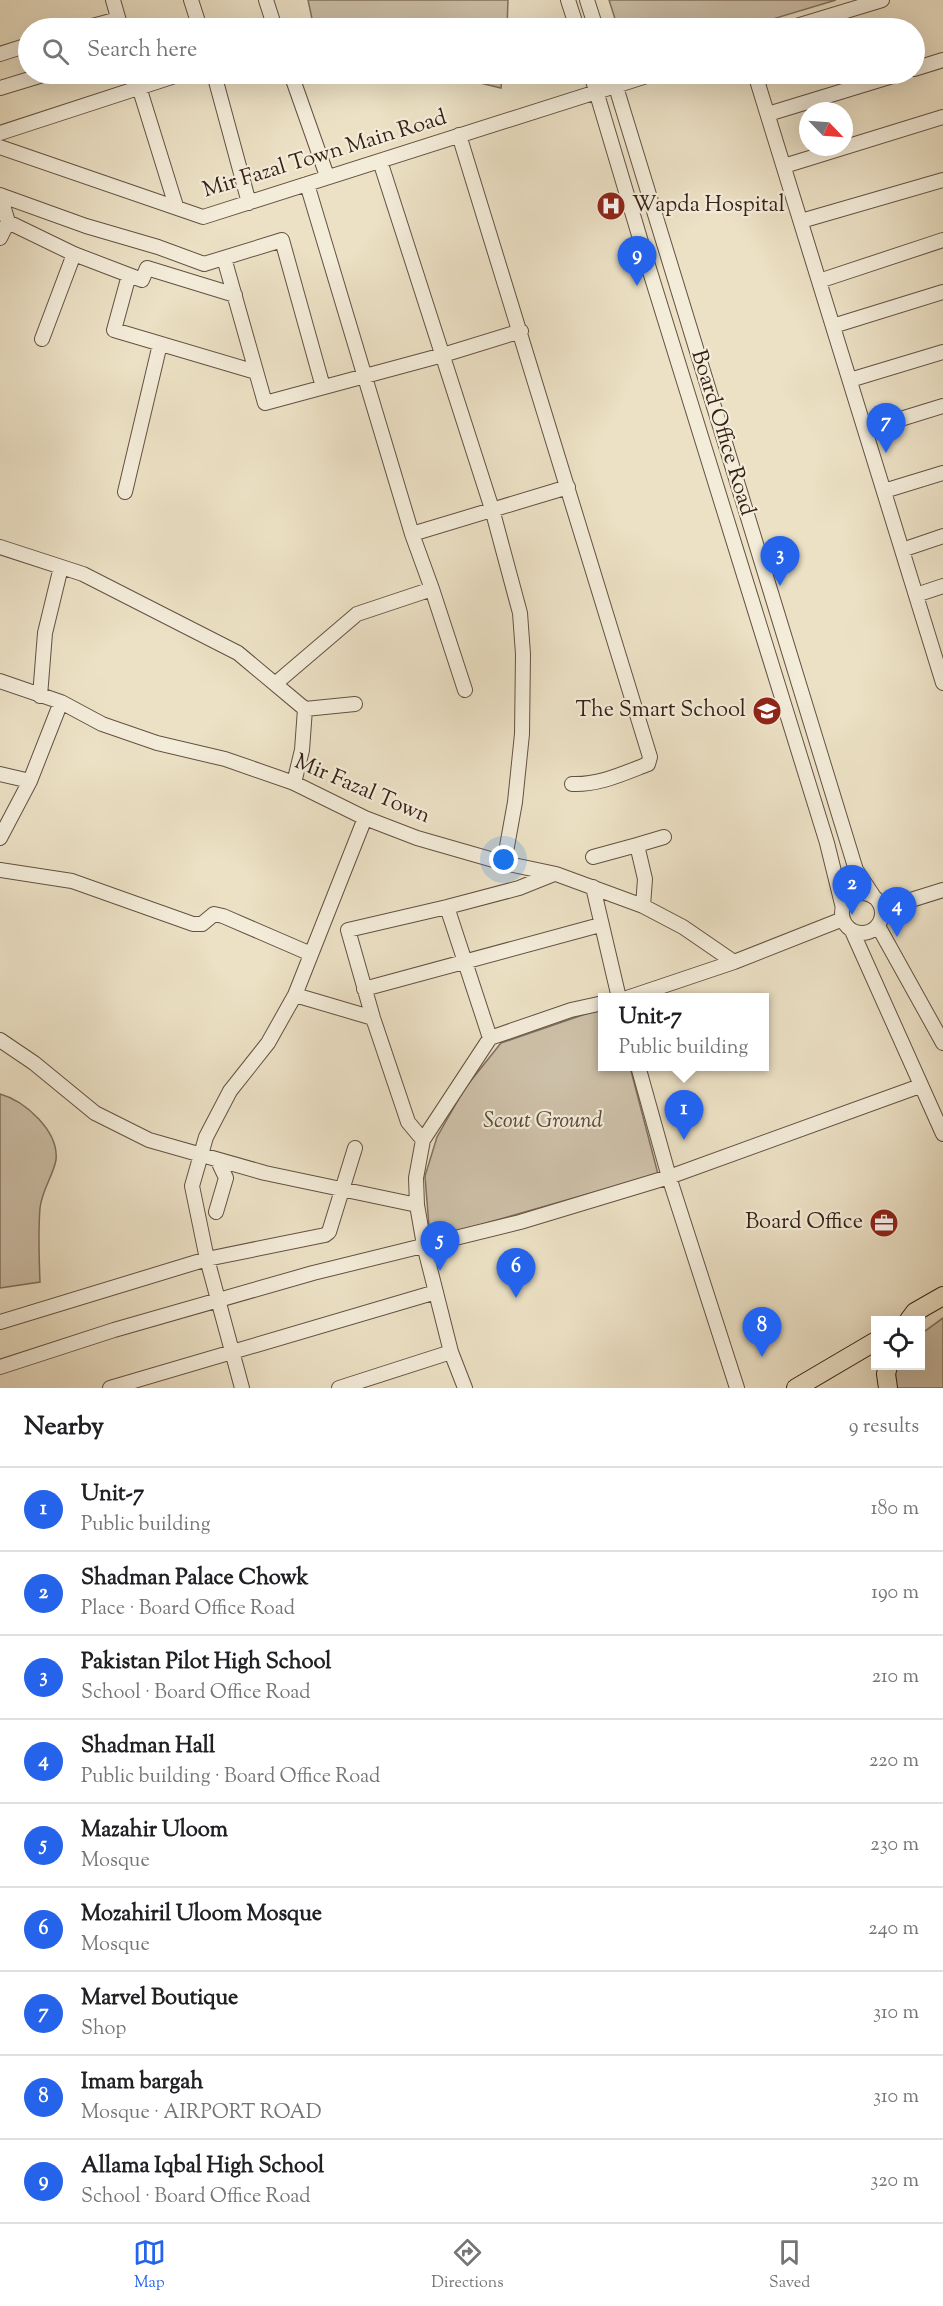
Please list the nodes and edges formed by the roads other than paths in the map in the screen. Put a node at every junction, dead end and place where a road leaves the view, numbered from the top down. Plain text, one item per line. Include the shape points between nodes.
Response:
1 (112, 0) edge
2 (191, 0) edge
3 (267, 0) edge
4 (568, 0) edge
5 (587, 0) edge
6 (882, 0) edge
7 (118, 18) edge
8 (197, 18) edge
9 (272, 18) edge
10 (574, 18) edge
11 (593, 18) edge
12 (823, 18) edge
13 (18, 48) edge
14 (0, 54) edge
15 (943, 60) edge
16 (925, 66) edge
17 (18, 83) edge
18 (127, 84) edge
19 (138, 84) edge
20 (217, 84) edge
21 (295, 84) edge
22 (594, 84) edge
23 (608, 84) edge
24 (615, 84) edge
25 (758, 84) edge
26 (866, 84) edge
27 (0, 88) edge
28 (597, 92) junction
29 (768, 114) junction
30 (943, 117) edge
31 (0, 133) edge
32 (459, 135) junction
33 (0, 147) edge
34 (380, 161) junction
35 (784, 166) junction
36 (327, 176) junction
37 (943, 180) edge
38 (307, 184) junction
39 (249, 203) junction
40 (176, 206) junction
41 (801, 221) junction
42 (8, 222) junction
43 (0, 238) edge
44 (943, 240) edge
45 (74, 254) junction
46 (224, 258) junction
47 (129, 275) junction
48 (819, 281) junction
49 (943, 292) edge
50 (235, 296) junction
51 (833, 326) junction
52 (521, 331) junction
53 (42, 339) dead end
54 (160, 344) junction
55 (943, 352) edge
56 (443, 355) junction
57 (256, 372) junction
58 (366, 376) junction
59 (850, 380) junction
60 (323, 387) junction
61 (943, 406) edge
62 (865, 430) junction
63 (943, 473) edge
64 (568, 487) junction
65 (884, 491) junction
66 (125, 492) dead end
67 (492, 509) junction
68 (412, 534) junction
69 (943, 536) edge
70 (0, 547) edge
71 (902, 550) junction
72 (61, 567) junction
73 (943, 586) edge
74 (432, 589) junction
75 (916, 595) junction
76 (937, 641) edge
77 (0, 681) edge
78 (943, 683) edge
79 (276, 684) junction
80 (465, 690) dead end
81 (40, 696) junction
82 (61, 702) junction
83 (355, 704) dead end
84 (305, 709) junction
85 (0, 774) edge
86 (30, 781) junction
87 (294, 783) junction
88 (572, 784) dead end
89 (365, 818) junction
90 (664, 837) dead end
91 (0, 838) edge
92 (637, 845) junction
93 (593, 858) dead end
94 (504, 863) junction
95 (0, 870) edge
96 (556, 874) junction
97 (593, 887) junction
98 (943, 890) edge
99 (874, 897) junction
100 (643, 906) junction
101 (447, 907) junction
102 (882, 909) junction
103 (843, 913) junction
104 (326, 921) junction
105 (600, 925) junction
106 (878, 926) junction
107 (350, 928) junction
108 (852, 931) junction
109 (311, 954) junction
110 (734, 962) junction
111 (464, 963) junction
112 (364, 989) junction
113 (618, 993) edge
114 (642, 993) edge
115 (295, 995) junction
116 (598, 1005) edge
117 (373, 1018) junction
118 (490, 1038) junction
119 (0, 1040) edge
120 (943, 1043) edge
121 (639, 1071) edge
122 (920, 1086) junction
123 (943, 1134) edge
124 (423, 1140) junction
125 (355, 1148) dead end
126 (201, 1156) junction
127 (218, 1161) junction
128 (669, 1177) junction
129 (342, 1189) junction
130 (417, 1205) junction
131 (216, 1212) dead end
132 (424, 1245) junction
133 (207, 1259) junction
134 (436, 1292) junction
135 (943, 1296) edge
136 (218, 1302) junction
137 (912, 1316) edge
138 (0, 1322) edge
139 (871, 1344) edge
140 (232, 1350) junction
141 (451, 1352) junction
142 (0, 1367) edge
143 (887, 1370) edge
144 (111, 1388) edge
145 (242, 1388) edge
146 (339, 1388) edge
147 (465, 1388) edge
148 (737, 1388) edge
149 (796, 1388) edge
150 (888, 1388) edge

1 - 7 street
2 - 8 street
3 - 9 street
4 - 10 street
5 - 11 street
6 - 12 street
13 - 14 street
15 - 16 street
17 - 27 street
18 - 31 street
19 - 40 street
20 - 39 street
21 - 36 street
22 - 28 street, Board Office Road
23 - 28 street, Mir Fazal Town Main Road
24 - 99 street, Board Office Road via 856,870
25 - 29 street
26 - 29 street
28 - 32 street, Mir Fazal Town Main Road
28 - 103 street, Board Office Road via 827,843
29 - 35 street
30 - 35 street
32 - 34 street, Mir Fazal Town Main Road
32 - 52 street
33 - 40 street, Mir Fazal Town Main Road
34 - 36 street, Mir Fazal Town Main Road
34 - 56 street
35 - 41 street
36 - 38 street, Mir Fazal Town Main Road
37 - 41 street
38 - 39 street, Mir Fazal Town Main Road
38 - 58 street
39 - 40 street, Mir Fazal Town Main Road via 203,217
41 - 48 street
42 - 43 street
42 - 45 street
42 - 46 street via 0,195 204,264
44 - 48 street
45 - 47 street
45 - 53 street
46 - 50 street
46 - 60 street via 282,240
47 - 50 street via 142,280 147,268
47 - 54 street via 114,330
48 - 51 street
49 - 51 street
50 - 57 street
51 - 59 street
52 - 56 street
52 - 64 street
54 - 57 street
54 - 66 street
55 - 59 street
56 - 58 street
56 - 67 street
57 - 60 street via 265,403
58 - 60 street
58 - 68 street
59 - 62 street
61 - 62 street
62 - 65 street
63 - 65 street
64 - 67 street
64 - 88 street via 650,760 598,783
65 - 71 street
67 - 68 street
67 - 94 street via 520,613 523,654 522,734
68 - 74 street
69 - 71 street
70 - 72 street
71 - 75 street
72 - 79 street via 83,574 238,653
72 - 81 street via 45,633
73 - 75 street
74 - 79 street via 357,614
74 - 80 street
75 - 76 street
76 - 78 street
77 - 81 street, Mir Fazal Town
79 - 84 street
81 - 82 street, Mir Fazal Town
82 - 86 street
82 - 87 street, Mir Fazal Town via 102,724
83 - 84 street
84 - 87 street via 302,750
85 - 86 street
86 - 91 street
87 - 89 street, Mir Fazal Town
89 - 94 street, Mir Fazal Town via 417,838
89 - 104 street
90 - 92 street
92 - 93 street
92 - 100 street via 645,879
94 - 96 street, Mir Fazal Town
95 - 109 street via 72,881 193,924 202,924 214,914 223,916
96 - 97 street, Mir Fazal Town
96 - 101 street
97 - 100 street, Mir Fazal Town
97 - 105 street
98 - 102 street
99 - 102 street
99 - 103 street via 856,895
100 - 110 street, Mir Fazal Town via 683,927
101 - 107 street
101 - 111 street
102 - 106 street
103 - 108 street
103 - 110 street
104 - 107 street
104 - 109 street
105 - 111 street
105 - 113 street
106 - 108 street via 866,933
106 - 120 street
107 - 112 street
108 - 122 street
109 - 115 street
110 - 114 street
111 - 112 street
111 - 118 street
112 - 117 street
115 - 117 street
115 - 126 street via 268,1043 230,1091 206,1137
116 - 118 street via 571,1010
117 - 124 street via 408,1122
118 - 124 street
119 - 126 street via 95,1113 149,1140
121 - 128 street
122 - 123 street
122 - 128 street
124 - 130 street via 416,1178
125 - 129 street
126 - 127 street
126 - 133 street via 192,1186
127 - 129 street
127 - 131 street via 226,1178
128 - 132 street via 520,1222
128 - 148 street
129 - 130 street
129 - 133 street via 325,1235
130 - 132 street
132 - 134 street
132 - 136 street
133 - 136 street
133 - 138 street
134 - 140 street
134 - 141 street
135 - 137 main road
136 - 140 street
136 - 142 street
139 - 149 main road
140 - 144 street
140 - 145 street
141 - 146 street
141 - 147 street
143 - 150 main road

